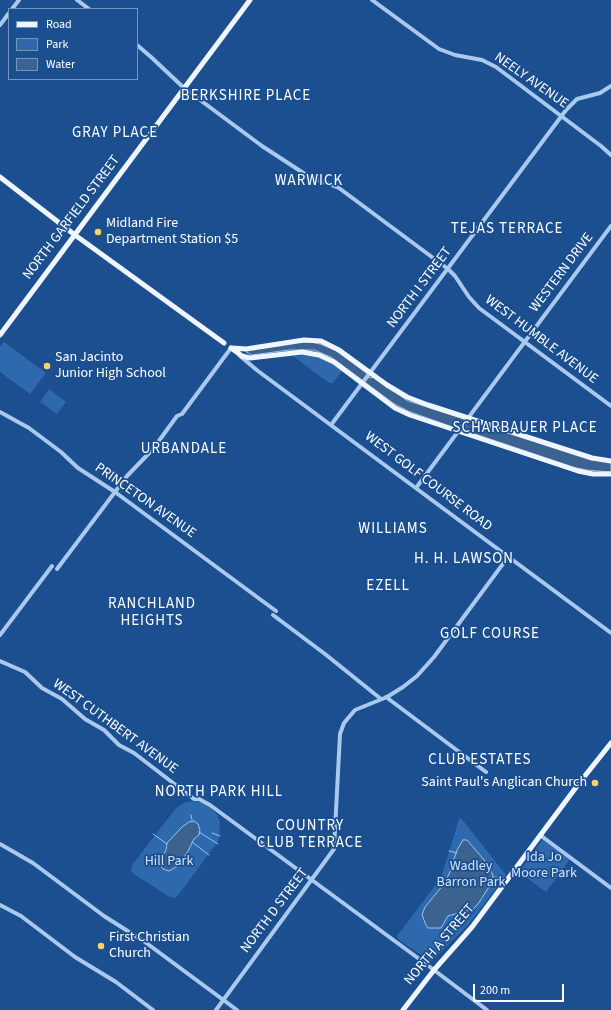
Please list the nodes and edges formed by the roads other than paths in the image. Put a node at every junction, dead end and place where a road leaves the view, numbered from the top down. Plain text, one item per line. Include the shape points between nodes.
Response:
1 (19, 0) edge
2 (77, 0) edge
3 (250, 0) edge
4 (372, 0) edge
5 (13, 8) edge
6 (88, 8) edge
7 (8, 14) edge
8 (0, 25) edge
9 (138, 46) edge
10 (611, 86) edge
11 (184, 88) junction
12 (562, 116) junction
13 (611, 155) edge
14 (0, 176) edge
15 (611, 226) edge
16 (75, 235) junction
17 (448, 269) junction
18 (0, 335) edge
19 (525, 342) junction
20 (224, 343) dead end
21 (231, 348) junction
22 (369, 374) junction
23 (363, 382) junction
24 (611, 406) edge
25 (0, 412) edge
26 (468, 418) junction
27 (331, 425) junction
28 (459, 430) junction
29 (611, 461) edge
30 (611, 474) edge
31 (416, 488) junction
32 (116, 492) junction
33 (508, 557) junction
34 (52, 566) dead end
35 (57, 569) dead end
36 (611, 633) edge
37 (0, 635) edge
38 (0, 661) edge
39 (386, 697) junction
40 (381, 699) junction
41 (611, 743) edge
42 (486, 772) dead end
43 (540, 835) junction
44 (0, 844) edge
45 (312, 880) junction
46 (611, 888) edge
47 (0, 905) edge
48 (434, 970) junction
49 (223, 1000) junction
50 (153, 1010) edge
51 (216, 1010) edge
52 (237, 1010) edge
53 (403, 1010) edge
54 (487, 1010) edge

1 - 5 street
2 - 6 street
3 - 11 main road, NORTH GARFIELD STREET
4 - 12 street, NEELY AVENUE via 439,49 482,60 496,67
7 - 8 street
9 - 11 street, WEST HUMBLE AVENUE
10 - 12 street, NORTH I STREET via 571,104
11 - 16 main road, NORTH GARFIELD STREET
11 - 17 street, WEST HUMBLE AVENUE via 296,169 311,178 339,188
12 - 13 street, NEELY AVENUE
12 - 17 street, NORTH I STREET
14 - 16 main road
15 - 19 street, WESTERN DRIVE
16 - 18 main road, NORTH GARFIELD STREET
16 - 20 main road
17 - 19 street, WEST HUMBLE AVENUE via 479,308
17 - 22 street, NORTH I STREET
19 - 24 street, WEST HUMBLE AVENUE
19 - 26 street, WESTERN DRIVE
21 - 22 main road via 246,349 315,340 339,350
21 - 23 main road via 250,358 302,352 319,355
21 - 27 street, WEST GOLF COURSE ROAD
21 - 32 street via 182,414 177,416
22 - 23 street, NORTH I STREET
22 - 26 main road via 407,397
23 - 27 street, NORTH I STREET
23 - 28 main road via 401,411
25 - 32 street, PRINCETON AVENUE via 28,428 78,468
26 - 28 street, WESTERN DRIVE
26 - 29 main road via 592,458
27 - 31 street, WEST GOLF COURSE ROAD
28 - 30 main road via 578,471
28 - 31 street, WESTERN DRIVE
31 - 33 street, WEST GOLF COURSE ROAD
32 - 35 street
32 - 40 street, PRINCETON AVENUE
33 - 36 street, WEST GOLF COURSE ROAD
33 - 39 street, NORTH D STREET via 429,664 409,683
34 - 37 street
38 - 45 street, WEST CUTHBERT AVENUE via 25,672 42,688 67,702 84,719 104,730 119,745 134,753 194,799 210,805
39 - 40 street, NORTH D STREET
39 - 42 street
40 - 45 street, NORTH D STREET via 356,710 347,718 342,728 334,849
41 - 43 main road, NORTH A STREET
43 - 46 street
43 - 48 main road, NORTH A STREET via 472,927
44 - 49 street via 33,863
45 - 48 street, WEST CUTHBERT AVENUE
45 - 49 street, NORTH D STREET
47 - 50 street via 21,916 75,957 116,982
48 - 53 main road, NORTH A STREET
48 - 54 street, WEST CUTHBERT AVENUE
49 - 51 street, NORTH D STREET
49 - 52 street

